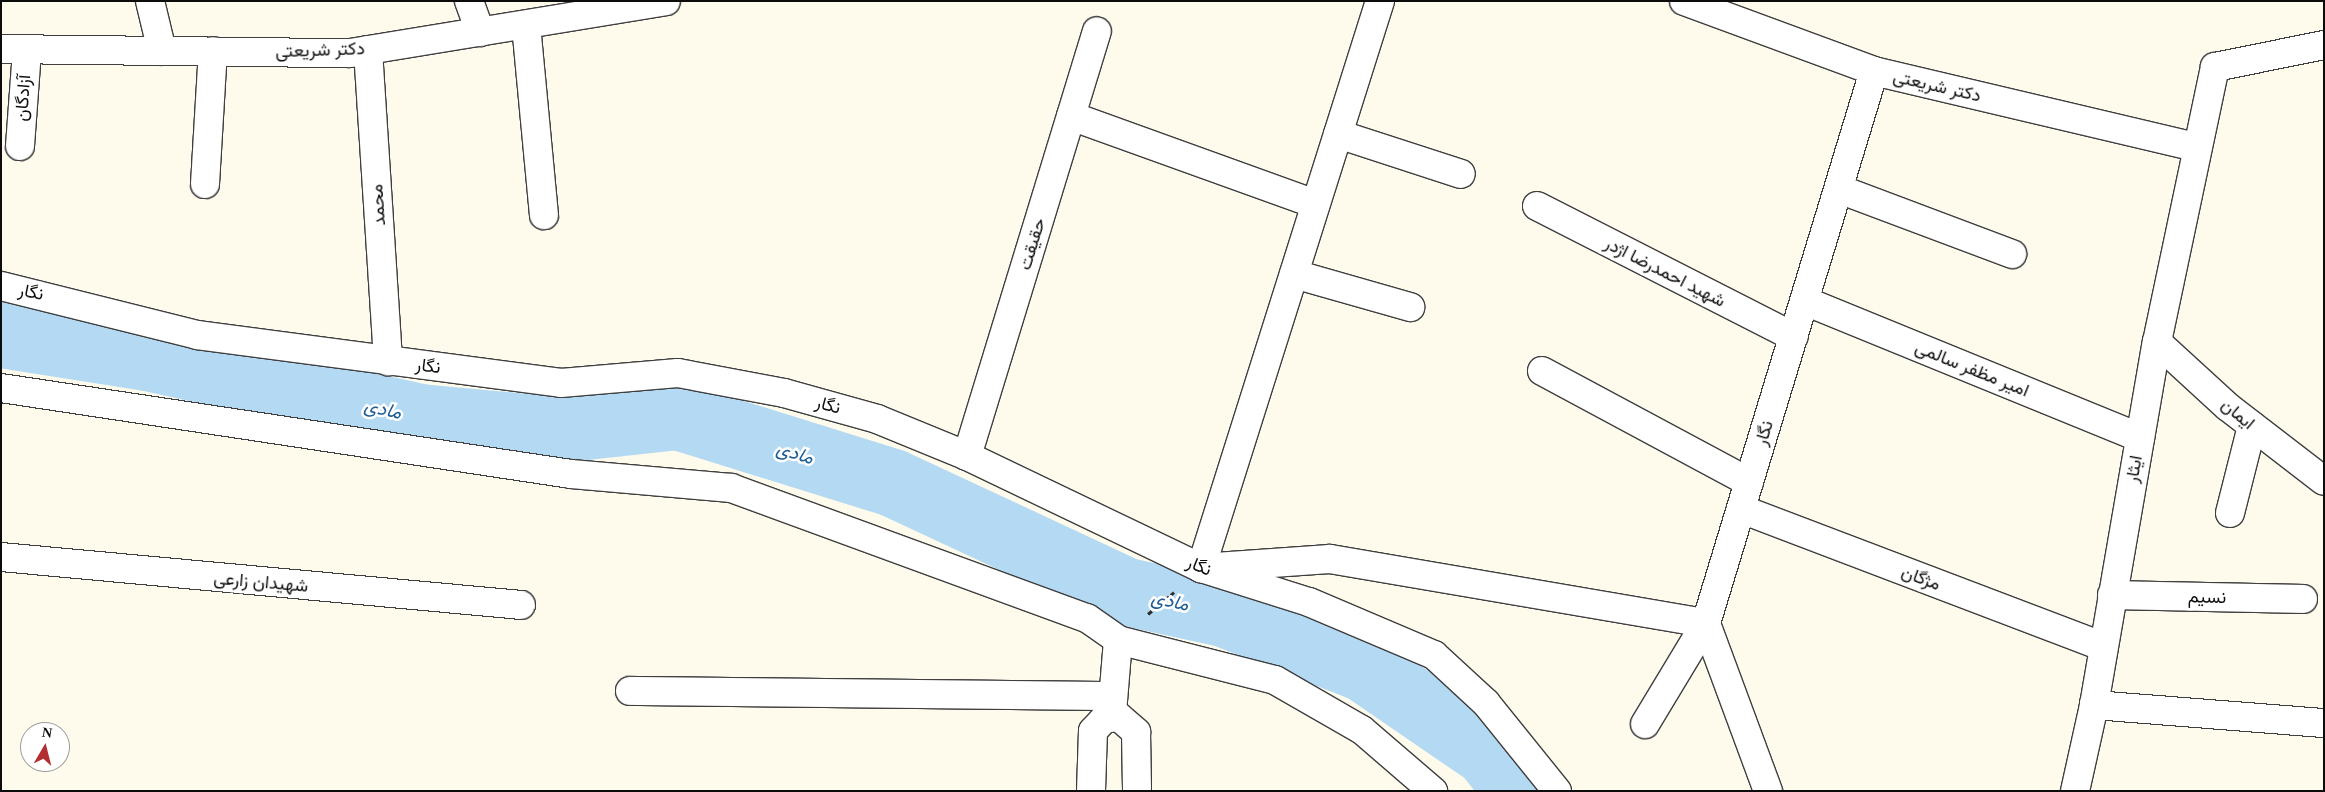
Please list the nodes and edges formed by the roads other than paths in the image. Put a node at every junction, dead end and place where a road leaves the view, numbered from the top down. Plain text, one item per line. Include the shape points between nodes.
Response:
1 (150, 1) edge
2 (468, 1) edge
3 (666, 1) edge
4 (1380, 1) edge
5 (1684, 1) edge
6 (526, 25) junction
7 (480, 32) junction
8 (1097, 32) dead end
9 (2324, 44) edge
10 (14, 49) edge
11 (368, 50) junction
12 (162, 51) junction
13 (213, 51) junction
14 (1874, 71) junction
15 (1071, 116) junction
16 (1338, 134) junction
17 (20, 146) dead end
18 (2196, 147) junction
19 (1460, 174) dead end
20 (205, 184) dead end
21 (1839, 189) junction
22 (1316, 204) junction
23 (1537, 206) dead end
24 (544, 215) dead end
25 (2012, 254) dead end
26 (1294, 274) junction
27 (1, 286) edge
28 (1805, 301) junction
29 (1410, 307) dead end
30 (1794, 337) junction
31 (2157, 342) junction
32 (388, 361) junction
33 (1542, 370) dead end
34 (1, 388) edge
35 (2252, 426) junction
36 (2140, 438) junction
37 (966, 456) junction
38 (2324, 481) edge
39 (1749, 482) junction
40 (1741, 509) junction
41 (2230, 513) dead end
42 (1, 557) edge
43 (1201, 568) junction
44 (2112, 595) junction
45 (2303, 599) dead end
46 (521, 605) dead end
47 (1706, 624) junction
48 (1118, 640) junction
49 (2102, 646) junction
50 (630, 691) dead end
51 (2094, 705) junction
52 (1112, 707) junction
53 (2324, 723) edge
54 (1645, 724) dead end
55 (1091, 791) edge
56 (1137, 791) edge
57 (1432, 791) edge
58 (1557, 791) edge
59 (1768, 791) edge
60 (2074, 791) edge

1 - 12 street
2 - 7 street
3 - 6 street, دکتر شریعتی
4 - 16 street
5 - 14 street, دکتر شریعتی
6 - 7 street, دکتر شریعتی
6 - 24 street
7 - 11 street, دکتر شریعتی
8 - 15 street, حقیقت
9 - 18 street via 2215,67
10 - 12 street, دکتر شریعتی
10 - 17 street, آزادگان
11 - 13 street, دکتر شریعتی
11 - 32 street, محمد
12 - 13 street, دکتر شریعتی
13 - 20 street
14 - 18 street, دکتر شریعتی
14 - 21 street, نگار
15 - 22 street
15 - 37 street, حقیقت
16 - 19 street
16 - 22 street
18 - 31 street, ایثار
21 - 25 street
21 - 28 street, نگار
22 - 26 street
23 - 30 street, شهید احمدرضا اژدر
26 - 29 street
26 - 43 street
27 - 32 street, نگار via 197,335
28 - 30 street, نگار
28 - 36 street, امیر مظفر سالمی
30 - 39 street, نگار
31 - 35 street, ایمان
31 - 36 street, ایثار
32 - 37 street, نگار via 561,383 678,373 784,393 877,419
33 - 39 street
34 - 48 street via 572,474 731,488 1087,618
35 - 38 street, ایمان
35 - 41 street
36 - 44 street, ایثار
37 - 43 street, نگار
39 - 40 street, نگار
40 - 47 street, نگار
40 - 49 street, مژگان
42 - 46 street, شهیدان زارعی
43 - 47 street via 1330,559
43 - 58 street, نگار via 1309,602 1434,655 1486,703
44 - 45 street, نسیم
44 - 49 street, ایثار
47 - 54 street, نگار
47 - 59 street
48 - 52 street
48 - 57 street via 1275,680 1362,730
49 - 51 street, ایثار
50 - 52 street
51 - 53 street
51 - 60 street, ایثار
52 - 55 street via 1091,738
52 - 56 street via 1126,720 1138,740

